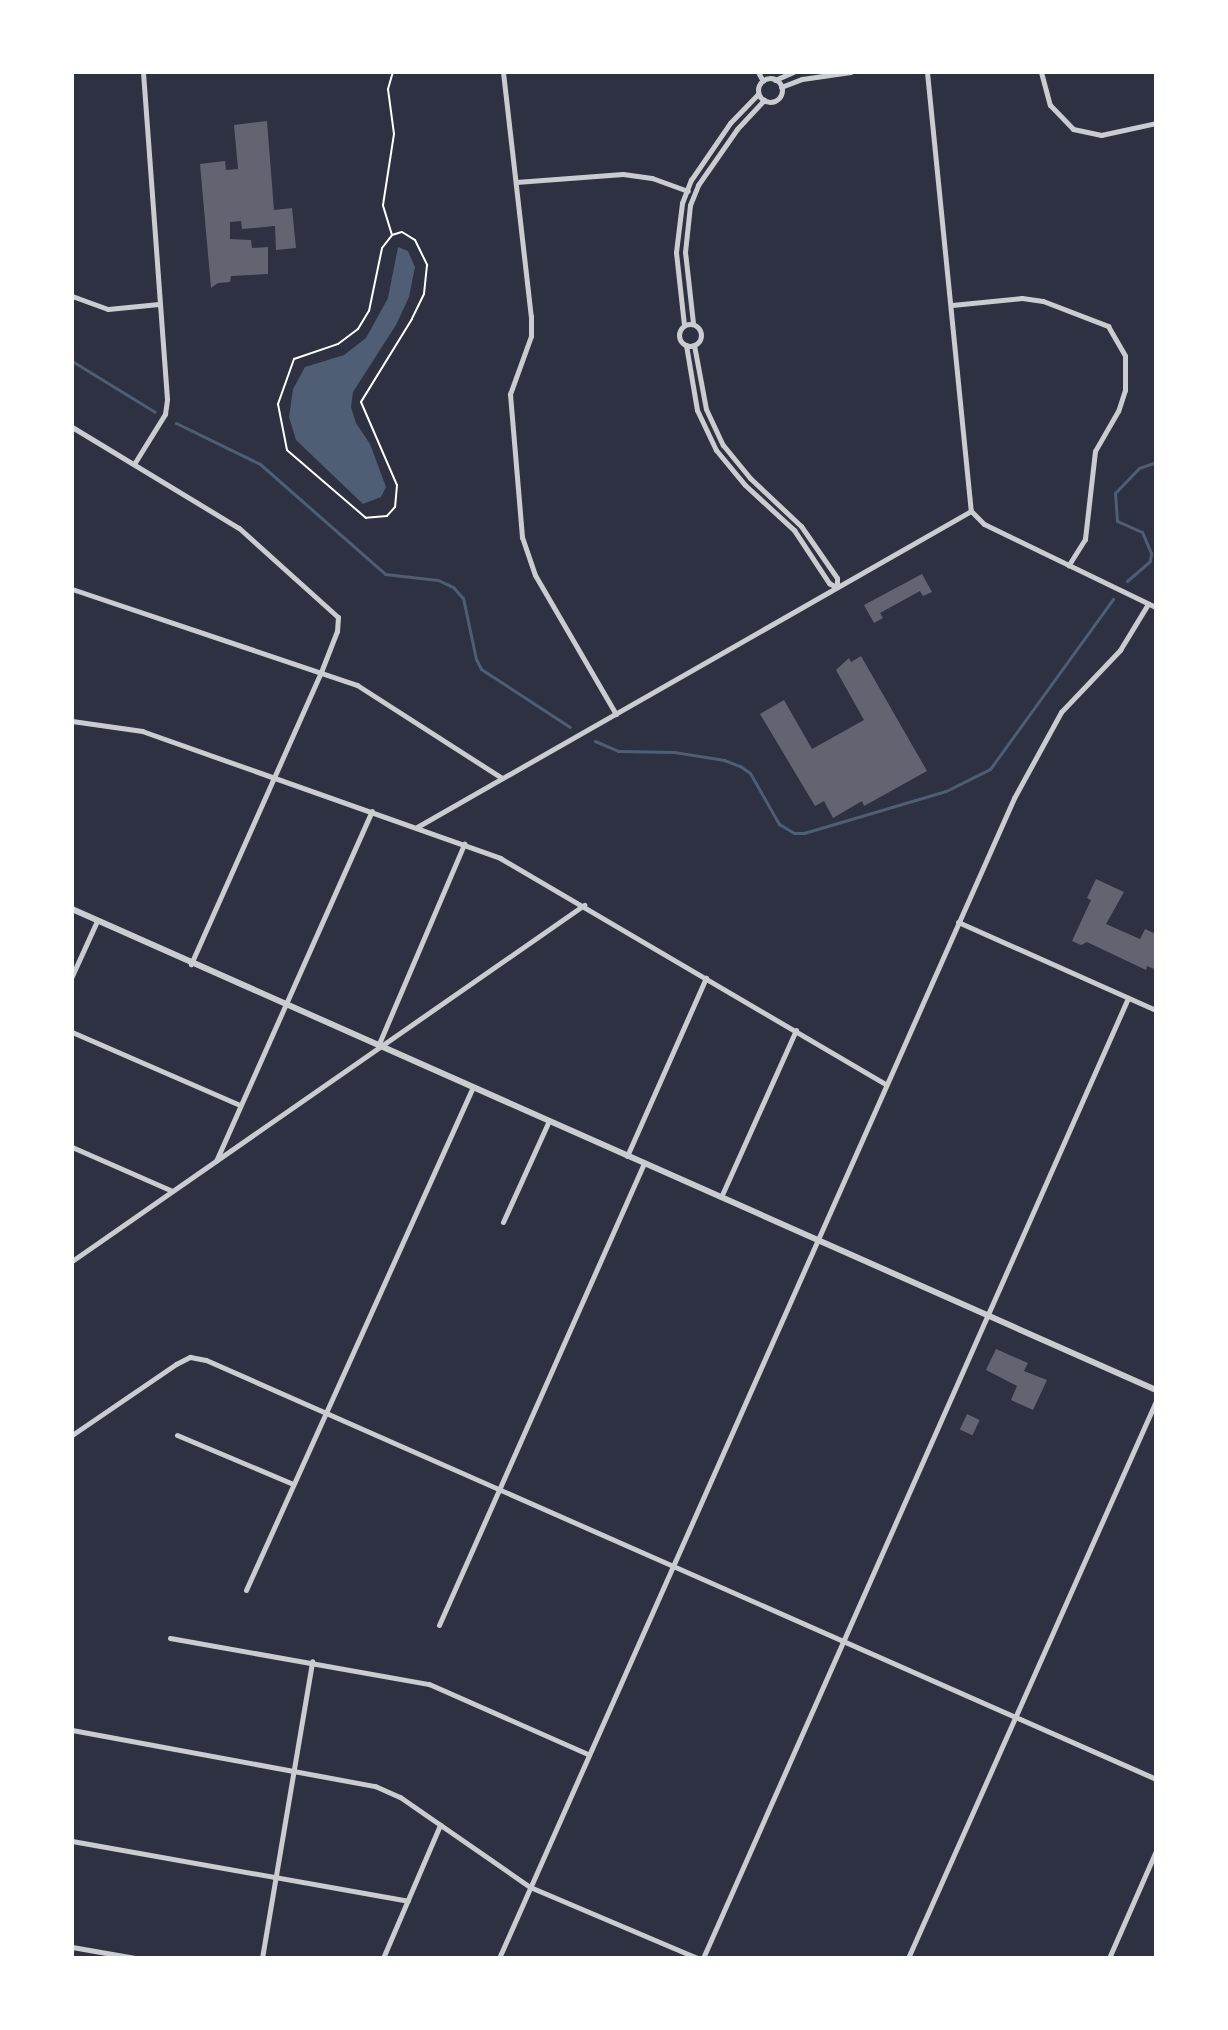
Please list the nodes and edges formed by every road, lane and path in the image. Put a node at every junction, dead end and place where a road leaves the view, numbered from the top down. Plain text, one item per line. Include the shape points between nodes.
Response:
1 (143, 72) edge
2 (393, 72) edge
3 (503, 72) edge
4 (758, 72) edge
5 (793, 72) edge
6 (851, 72) edge
7 (927, 72) edge
8 (1041, 72) edge
9 (775, 80) junction
10 (763, 81) junction
11 (781, 87) junction
12 (758, 94) junction
13 (764, 100) junction
14 (1156, 123) edge
15 (516, 182) junction
16 (686, 190) junction
17 (694, 194) junction
18 (392, 235) junction
19 (72, 296) edge
20 (159, 304) junction
21 (952, 305) junction
22 (693, 323) junction
23 (684, 325) junction
24 (686, 345) junction
25 (694, 345) junction
26 (72, 427) edge
27 (134, 464) junction
28 (971, 511) junction
29 (1069, 565) junction
30 (837, 588) junction
31 (72, 589) edge
32 (1148, 604) junction
33 (1156, 607) edge
34 (321, 672) junction
35 (616, 714) junction
36 (72, 721) edge
37 (275, 777) junction
38 (502, 778) junction
39 (372, 811) junction
40 (417, 827) junction
41 (464, 844) junction
42 (584, 905) junction
43 (72, 909) edge
44 (97, 921) junction
45 (958, 922) junction
46 (191, 964) junction
47 (72, 976) edge
48 (706, 978) junction
49 (1128, 998) junction
50 (286, 1004) junction
51 (1156, 1010) edge
52 (796, 1030) junction
53 (72, 1032) edge
54 (378, 1047) junction
55 (885, 1084) junction
56 (472, 1089) junction
57 (240, 1105) junction
58 (548, 1123) junction
59 (72, 1147) edge
60 (627, 1156) junction
61 (216, 1162) junction
62 (644, 1163) junction
63 (173, 1191) junction
64 (721, 1197) junction
65 (503, 1222) dead end
66 (817, 1239) junction
67 (72, 1261) edge
68 (987, 1317) junction
69 (1156, 1390) edge
70 (1156, 1401) edge
71 (325, 1413) junction
72 (72, 1435) edge
73 (177, 1435) dead end
74 (293, 1484) junction
75 (500, 1489) junction
76 (672, 1565) junction
77 (246, 1590) dead end
78 (439, 1625) dead end
79 (170, 1638) dead end
80 (844, 1641) junction
81 (312, 1661) junction
82 (1016, 1717) junction
83 (72, 1730) edge
84 (588, 1754) junction
85 (295, 1771) junction
86 (1156, 1779) edge
87 (440, 1825) junction
88 (72, 1841) edge
89 (1156, 1851) edge
90 (276, 1877) junction
91 (530, 1887) junction
92 (408, 1901) junction
93 (72, 1947) edge
94 (135, 1958) edge
95 (262, 1958) edge
96 (383, 1958) edge
97 (499, 1958) edge
98 (697, 1958) edge
99 (703, 1958) edge
100 (908, 1958) edge
101 (1109, 1958) edge

1 - 20 street
2 - 18 path via 388,89 394,134 383,205
3 - 15 street
4 - 10 street
5 - 9 street
6 - 11 street
7 - 21 street
8 - 14 street via 1050,105 1073,129 1101,135
9 - 10 street
9 - 11 street
10 - 12 street
11 - 13 street via 777,99
12 - 13 street
12 - 16 street via 730,123
13 - 17 street via 737,129
15 - 16 street via 623,174
15 - 35 street via 531,316 531,336 510,394 522,537 535,575
16 - 17 street
16 - 23 street via 676,233
17 - 22 street via 685,235
18 - 18 path via 382,248 377,287 358,329 338,344 294,359 278,404 287,450 366,518 387,516 395,507 397,485 361,402 412,319 424,294 427,265 415,240 402,232
19 - 20 street via 108,309
20 - 27 street via 165,414
21 - 28 street
21 - 29 street via 1043,301 1108,326 1125,356 1125,390 1090,466 1085,539
22 - 23 street
22 - 25 street via 701,334
23 - 24 street via 678,336
24 - 25 street
24 - 30 street via 697,410 716,450 794,530
25 - 30 street via 706,409 723,445 801,526 837,578
26 - 27 street
27 - 34 street via 239,528 333,609 338,624
28 - 29 street via 984,524
28 - 30 street
29 - 32 street
30 - 35 street
31 - 34 street
32 - 33 street
32 - 45 street via 1120,650 1061,712 1044,739
34 - 37 street
34 - 38 street via 388,702
35 - 38 street
36 - 37 street via 142,731
37 - 39 street
37 - 46 street
38 - 40 street
39 - 40 street
39 - 50 street
40 - 41 street
41 - 42 street
41 - 54 street
42 - 48 street
42 - 54 street
43 - 44 street
44 - 46 street
44 - 47 street
45 - 49 street
45 - 55 street
46 - 50 street
48 - 52 street
48 - 60 street
49 - 51 street
49 - 68 street
50 - 54 street
50 - 57 street
52 - 55 street
52 - 64 street
53 - 57 street
54 - 56 street
54 - 61 street
55 - 66 street
56 - 58 street
56 - 71 street
57 - 61 street
58 - 60 street
58 - 65 street
59 - 63 street
60 - 62 street
61 - 63 street
62 - 64 street
62 - 75 street
63 - 67 street
64 - 66 street
66 - 68 street
66 - 76 street
68 - 69 street
68 - 80 street
70 - 82 street
71 - 72 street via 190,1357
71 - 74 street
71 - 75 street
73 - 74 street
74 - 77 street
75 - 76 street
75 - 78 street
76 - 80 street
76 - 84 street
79 - 81 street
80 - 82 street
80 - 99 street
81 - 84 street via 429,1684
81 - 85 street
82 - 86 street
82 - 100 street
83 - 85 street
84 - 91 street
85 - 87 street via 375,1786
85 - 90 street
87 - 91 street
87 - 92 street
88 - 90 street
89 - 101 street
90 - 92 street
90 - 95 street
91 - 97 street
91 - 98 street
92 - 96 street
93 - 94 street

